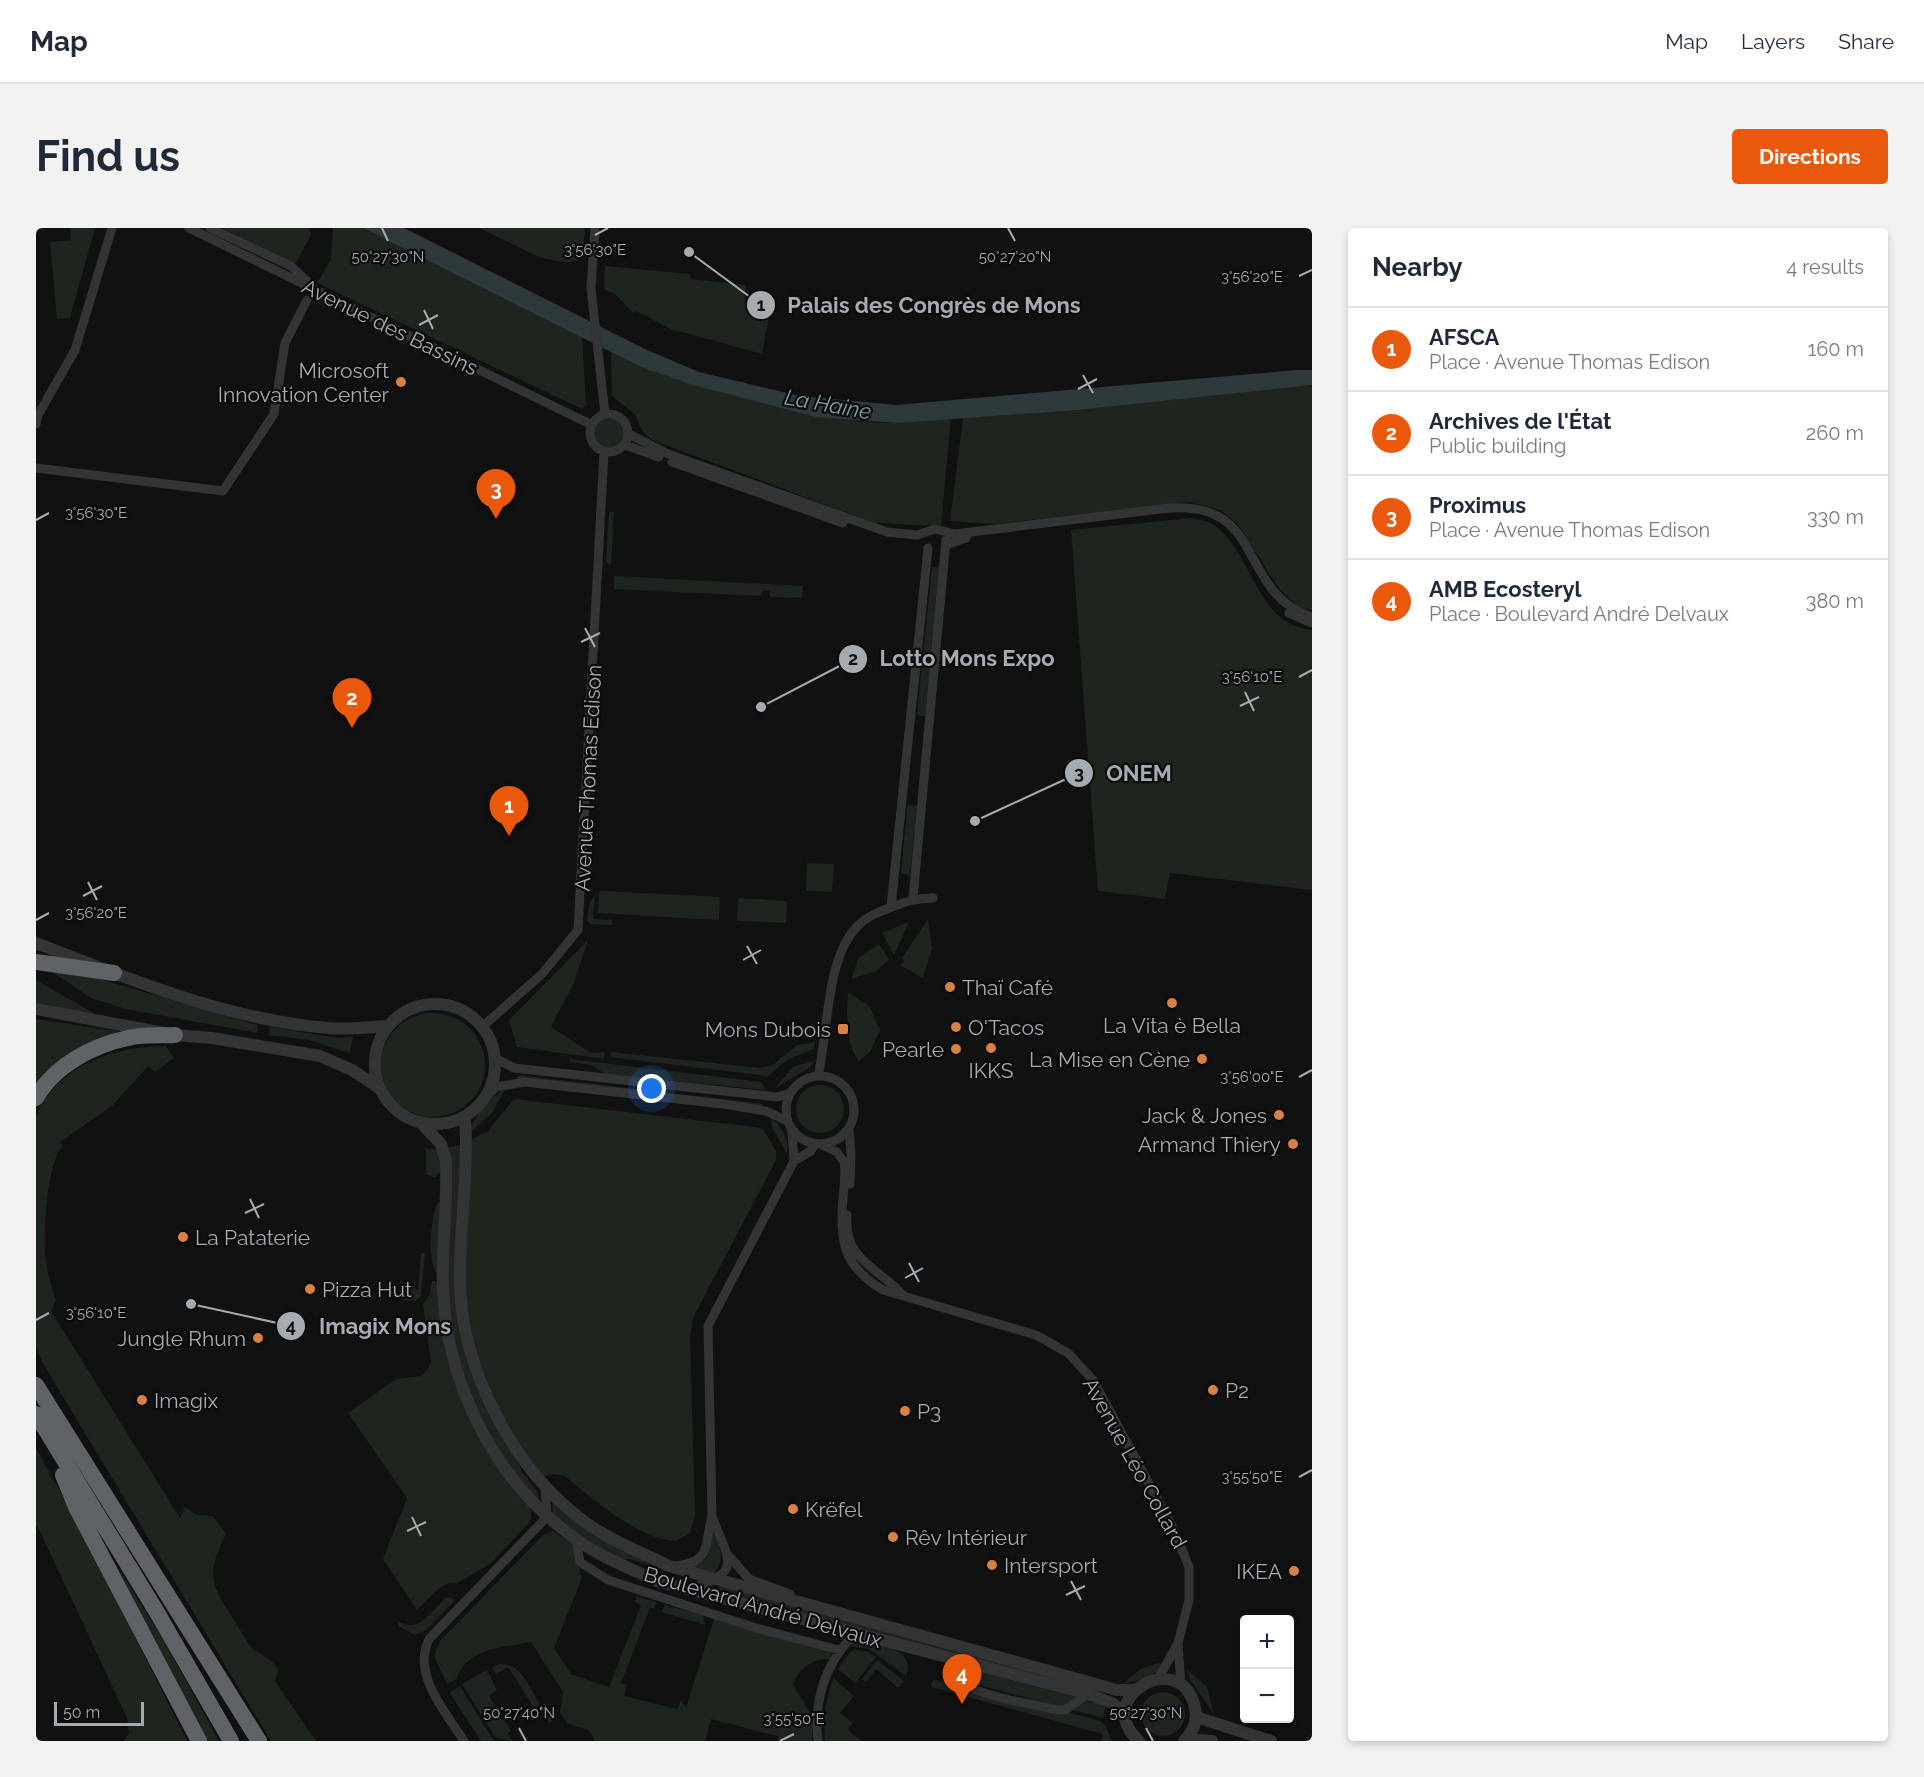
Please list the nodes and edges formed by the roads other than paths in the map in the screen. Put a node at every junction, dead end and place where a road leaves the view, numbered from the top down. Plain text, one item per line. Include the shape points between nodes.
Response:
1 (112, 228) edge
2 (189, 228) edge
3 (210, 228) edge
4 (595, 228) edge
5 (313, 287) junction
6 (307, 300) dead end
7 (605, 414) junction
8 (36, 424) edge
9 (592, 425) junction
10 (629, 434) junction
11 (625, 445) junction
12 (604, 452) junction
13 (36, 468) edge
14 (929, 531) junction
15 (942, 531) junction
16 (945, 546) junction
17 (927, 550) junction
18 (1312, 617) edge
19 (1312, 623) edge
20 (913, 898) junction
21 (933, 898) dead end
22 (891, 907) junction
23 (36, 943) edge
24 (36, 962) edge
25 (114, 974) junction
26 (36, 1010) edge
27 (387, 1026) junction
28 (482, 1027) junction
29 (175, 1035) junction
30 (495, 1058) junction
31 (818, 1076) junction
32 (379, 1088) junction
33 (790, 1093) junction
34 (36, 1098) edge
35 (485, 1098) junction
36 (465, 1117) junction
37 (787, 1120) junction
38 (422, 1124) junction
39 (849, 1130) junction
40 (792, 1131) junction
41 (819, 1145) junction
42 (794, 1161) junction
43 (904, 1297) junction
44 (36, 1385) edge
45 (40, 1421) edge
46 (545, 1487) junction
47 (712, 1516) junction
48 (547, 1517) junction
49 (576, 1540) junction
50 (729, 1556) junction
51 (669, 1566) junction
52 (716, 1580) junction
53 (686, 1589) junction
54 (806, 1602) junction
55 (855, 1634) junction
56 (1178, 1643) junction
57 (839, 1650) junction
58 (949, 1659) junction
59 (211, 1664) junction
60 (1158, 1679) junction
61 (1181, 1685) junction
62 (1135, 1690) junction
63 (1088, 1694) junction
64 (1125, 1714) junction
65 (1196, 1717) junction
66 (1185, 1740) edge
67 (199, 1741) edge
68 (231, 1741) edge
69 (248, 1741) edge
70 (260, 1741) edge
71 (464, 1741) edge
72 (818, 1741) edge
73 (1139, 1741) edge
74 (1212, 1741) edge
75 (1271, 1741) edge

1 - 8 street via 75,350
2 - 5 street, Avenue des Bassins
3 - 5 street via 291,266
4 - 7 street via 592,294
5 - 9 street, Avenue des Bassins
6 - 13 street via 285,343 274,414 223,491
7 - 9 street
7 - 10 street via 621,418
9 - 12 street via 592,441
10 - 11 street
10 - 14 street via 668,454 887,532
11 - 12 street via 616,452
11 - 17 street via 885,537 919,541
12 - 28 street, Avenue Thomas Edison via 579,930 542,974
14 - 15 street
14 - 17 street via 925,538
15 - 16 street
15 - 18 street via 955,534 1169,508 1200,508 1218,515 1235,530 1276,597
16 - 17 street via 937,551
16 - 19 street via 977,537 1190,512 1204,514 1231,533 1273,600 1301,620
16 - 20 street
17 - 22 street
20 - 21 street
20 - 22 street
22 - 31 street via 856,927 842,950
23 - 25 street
24 - 25 highway
25 - 27 street via 269,1019 329,1029
26 - 29 street
27 - 28 street via 409,1010 435,1004 461,1010
27 - 32 street via 375,1056
28 - 30 street
29 - 32 street via 320,1056
29 - 34 highway via 128,1037 90,1051 60,1069
30 - 33 street via 514,1068 777,1097
30 - 35 street via 495,1072
31 - 33 street via 799,1083
31 - 39 street via 835,1079 849,1091 855,1111
32 - 38 street via 396,1111
33 - 37 street
35 - 36 street
35 - 37 street via 496,1087 525,1082 723,1104 766,1111
36 - 38 street via 452,1123
36 - 46 street, Boulevard André Delvaux via 460,1287 473,1358 501,1425
37 - 40 street
38 - 48 street, Boulevard André Delvaux via 441,1144 446,1161 443,1299 460,1380 488,1442
39 - 41 street via 832,1143
39 - 43 street, Avenue Léo Collard via 852,1168 846,1224 855,1251
40 - 41 street via 805,1142
40 - 42 street
41 - 42 street
41 - 43 street, Avenue Léo Collard via 837,1152 844,1162 840,1227 850,1259 870,1282
42 - 47 street via 708,1326
43 - 56 street, Avenue Léo Collard via 1036,1335 1068,1353 1089,1375 1186,1556 1190,1592
44 - 59 highway
45 - 67 highway via 76,1507
45 - 68 highway
46 - 48 street
46 - 51 street, Boulevard André Delvaux via 611,1539
47 - 50 street
47 - 51 street via 704,1554 688,1564
48 - 49 street, Boulevard André Delvaux
48 - 71 street via 424,1648 427,1676
49 - 53 street, Boulevard André Delvaux via 657,1581
49 - 57 street via 580,1562 608,1580 756,1628
50 - 52 street via 724,1573
50 - 54 street via 749,1579
51 - 52 street, Boulevard André Delvaux
52 - 53 street
52 - 54 street, Boulevard André Delvaux
53 - 55 street, Boulevard André Delvaux
54 - 62 street, Boulevard André Delvaux via 1117,1690
55 - 57 street
55 - 58 street, Boulevard André Delvaux
56 - 60 street, Avenue Léo Collard
56 - 61 street, Avenue Léo Collard
57 - 72 street via 821,1690
58 - 63 street, Boulevard André Delvaux
58 - 63 street via 960,1682 1058,1710 1065,1710
59 - 69 highway
59 - 70 highway
60 - 61 street
60 - 62 street
61 - 65 street via 1194,1702
62 - 64 street
63 - 64 street, Boulevard André Delvaux via 1112,1703
64 - 73 street via 1128,1728
65 - 66 street
65 - 75 street
66 - 74 street

